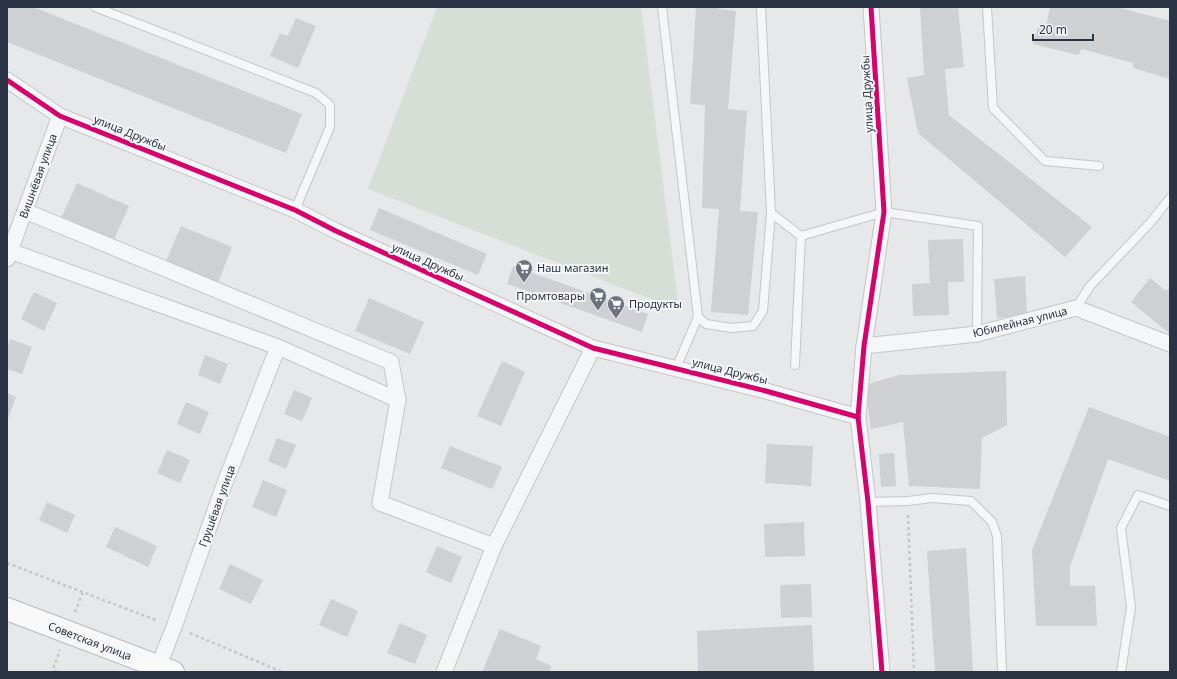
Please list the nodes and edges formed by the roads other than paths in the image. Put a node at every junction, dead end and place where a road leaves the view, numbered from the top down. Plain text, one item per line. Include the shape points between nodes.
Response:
1 (95, 7) edge
2 (662, 7) edge
3 (761, 7) edge
4 (871, 7) edge
5 (988, 7) edge
6 (7, 80) edge
7 (60, 116) junction
8 (1099, 166) dead end
9 (1170, 198) edge
10 (295, 210) junction
11 (25, 211) junction
12 (884, 212) junction
13 (771, 213) junction
14 (802, 236) junction
15 (8, 255) edge
16 (1076, 308) junction
17 (698, 317) junction
18 (977, 334) junction
19 (1170, 344) edge
20 (864, 346) junction
21 (278, 347) junction
22 (593, 348) junction
23 (795, 365) dead end
24 (676, 368) junction
25 (398, 400) junction
26 (858, 417) junction
27 (868, 502) junction
28 (1170, 506) edge
29 (494, 546) junction
30 (7, 608) edge
31 (165, 669) edge
32 (444, 672) edge
33 (882, 672) edge
34 (1002, 672) edge
35 (1121, 672) edge

1 - 10 lane via 316,93 330,105 330,127
2 - 17 lane
3 - 13 lane
4 - 12 street, улица Дружбы
5 - 8 lane via 993,108 1045,161
6 - 7 street, улица Дружбы
7 - 10 street, улица Дружбы
7 - 11 street, Вишнёвая улица
9 - 16 lane via 1150,223 1090,286
10 - 22 street, улица Дружбы
11 - 15 street, Вишнёвая улица
11 - 25 street via 391,362
12 - 14 lane
12 - 18 lane via 978,226
12 - 20 street, улица Дружбы
13 - 14 lane
13 - 17 lane via 763,311 753,326 731,328 706,324
14 - 23 lane
15 - 21 street
16 - 18 street, Юбилейная улица
16 - 19 street, Юбилейная улица
17 - 24 lane
18 - 20 street, Юбилейная улица
20 - 26 street, улица Дружбы
21 - 25 street
21 - 31 street, Грушёвая улица via 224,485 174,627
22 - 24 street, улица Дружбы
22 - 29 street
24 - 26 street, улица Дружбы
25 - 29 street via 380,503
26 - 27 street, улица Дружбы
27 - 33 street, улица Дружбы
27 - 34 lane via 932,498 971,501 992,522 997,536
28 - 35 lane via 1138,495 1121,528 1131,607
29 - 32 street
30 - 31 highway, Советская улица

